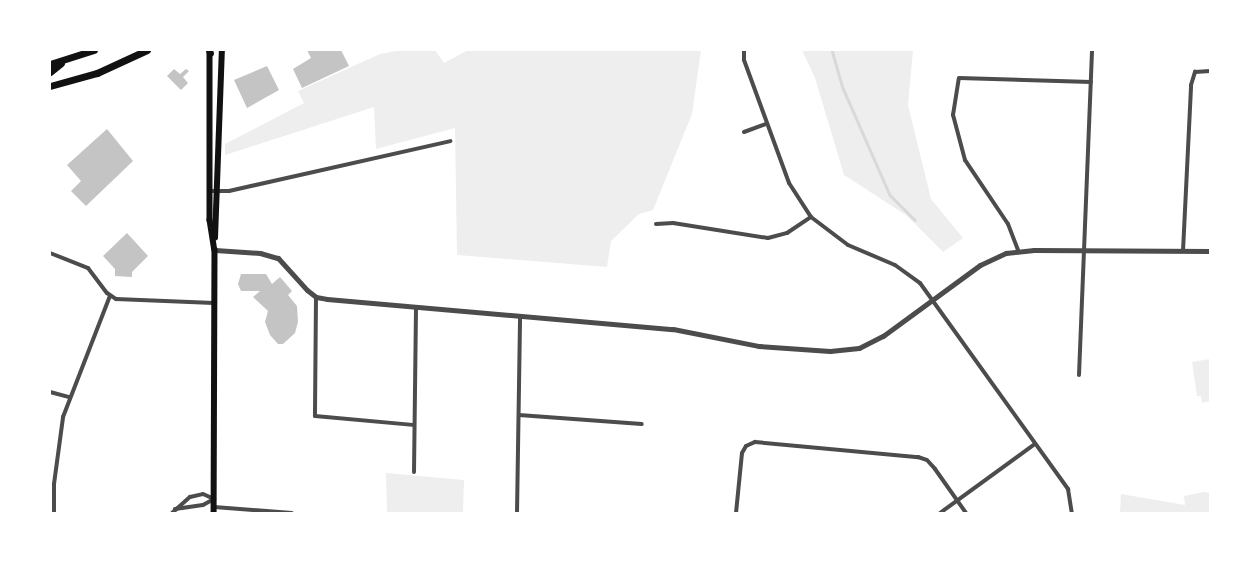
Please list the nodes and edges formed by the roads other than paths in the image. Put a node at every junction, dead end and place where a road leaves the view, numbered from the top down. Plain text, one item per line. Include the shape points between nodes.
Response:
1 (94, 50) edge
2 (147, 50) edge
3 (222, 50) edge
4 (744, 50) edge
5 (1092, 50) edge
6 (209, 51) edge
7 (65, 60) junction
8 (50, 64) edge
9 (1210, 71) edge
10 (50, 72) edge
11 (1091, 82) junction
12 (50, 87) edge
13 (766, 124) junction
14 (744, 132) dead end
15 (450, 141) dead end
16 (210, 191) junction
17 (218, 191) junction
18 (811, 217) junction
19 (656, 224) dead end
20 (214, 243) junction
21 (215, 250) junction
22 (1018, 250) junction
23 (1084, 250) junction
24 (1183, 251) junction
25 (1210, 251) edge
26 (50, 253) edge
27 (110, 296) junction
28 (316, 297) junction
29 (933, 299) junction
30 (214, 303) junction
31 (416, 307) junction
32 (520, 316) junction
33 (1079, 375) dead end
34 (50, 392) edge
35 (69, 397) junction
36 (518, 415) junction
37 (642, 424) dead end
38 (413, 425) junction
39 (1035, 444) junction
40 (414, 472) dead end
41 (214, 500) junction
42 (958, 500) junction
43 (214, 510) edge
44 (173, 511) edge
45 (54, 513) edge
46 (292, 513) edge
47 (517, 513) edge
48 (522, 513) edge
49 (736, 513) edge
50 (940, 513) edge
51 (966, 513) edge
52 (1072, 513) edge

1 - 7 highway
2 - 12 highway via 96,73
3 - 17 main road
4 - 13 street via 744,60
5 - 11 street
6 - 16 main road
7 - 8 highway
7 - 10 highway
9 - 24 street via 1196,72 1191,85
11 - 22 street via 959,78 953,115 965,160 1008,224
11 - 23 street
13 - 14 street
13 - 18 street via 789,183
15 - 17 street via 229,192
16 - 17 street
16 - 20 main road
17 - 20 main road
18 - 19 street via 787,233 768,238 673,223
18 - 29 street via 848,245 902,269
20 - 21 main road
21 - 28 street via 260,253 278,258
21 - 30 main road
22 - 23 street
22 - 29 street via 980,265
23 - 24 street
23 - 33 street
24 - 25 street
26 - 27 street via 88,268
27 - 30 street via 122,300
27 - 35 street
28 - 31 street
28 - 38 street via 315,416
29 - 32 street via 873,342 852,349 830,351 759,346 673,329
29 - 39 street
30 - 41 main road
31 - 32 street
31 - 38 street
32 - 36 street
34 - 35 street
35 - 45 street via 59,438
36 - 37 street
36 - 47 street
38 - 40 street
39 - 42 street
39 - 52 street via 1068,489
41 - 43 main road
41 - 44 street
41 - 44 street via 203,494 190,497
42 - 49 street via 927,460 918,456 755,442 746,446 742,453
42 - 50 street
42 - 51 street
43 - 46 street
47 - 48 street

